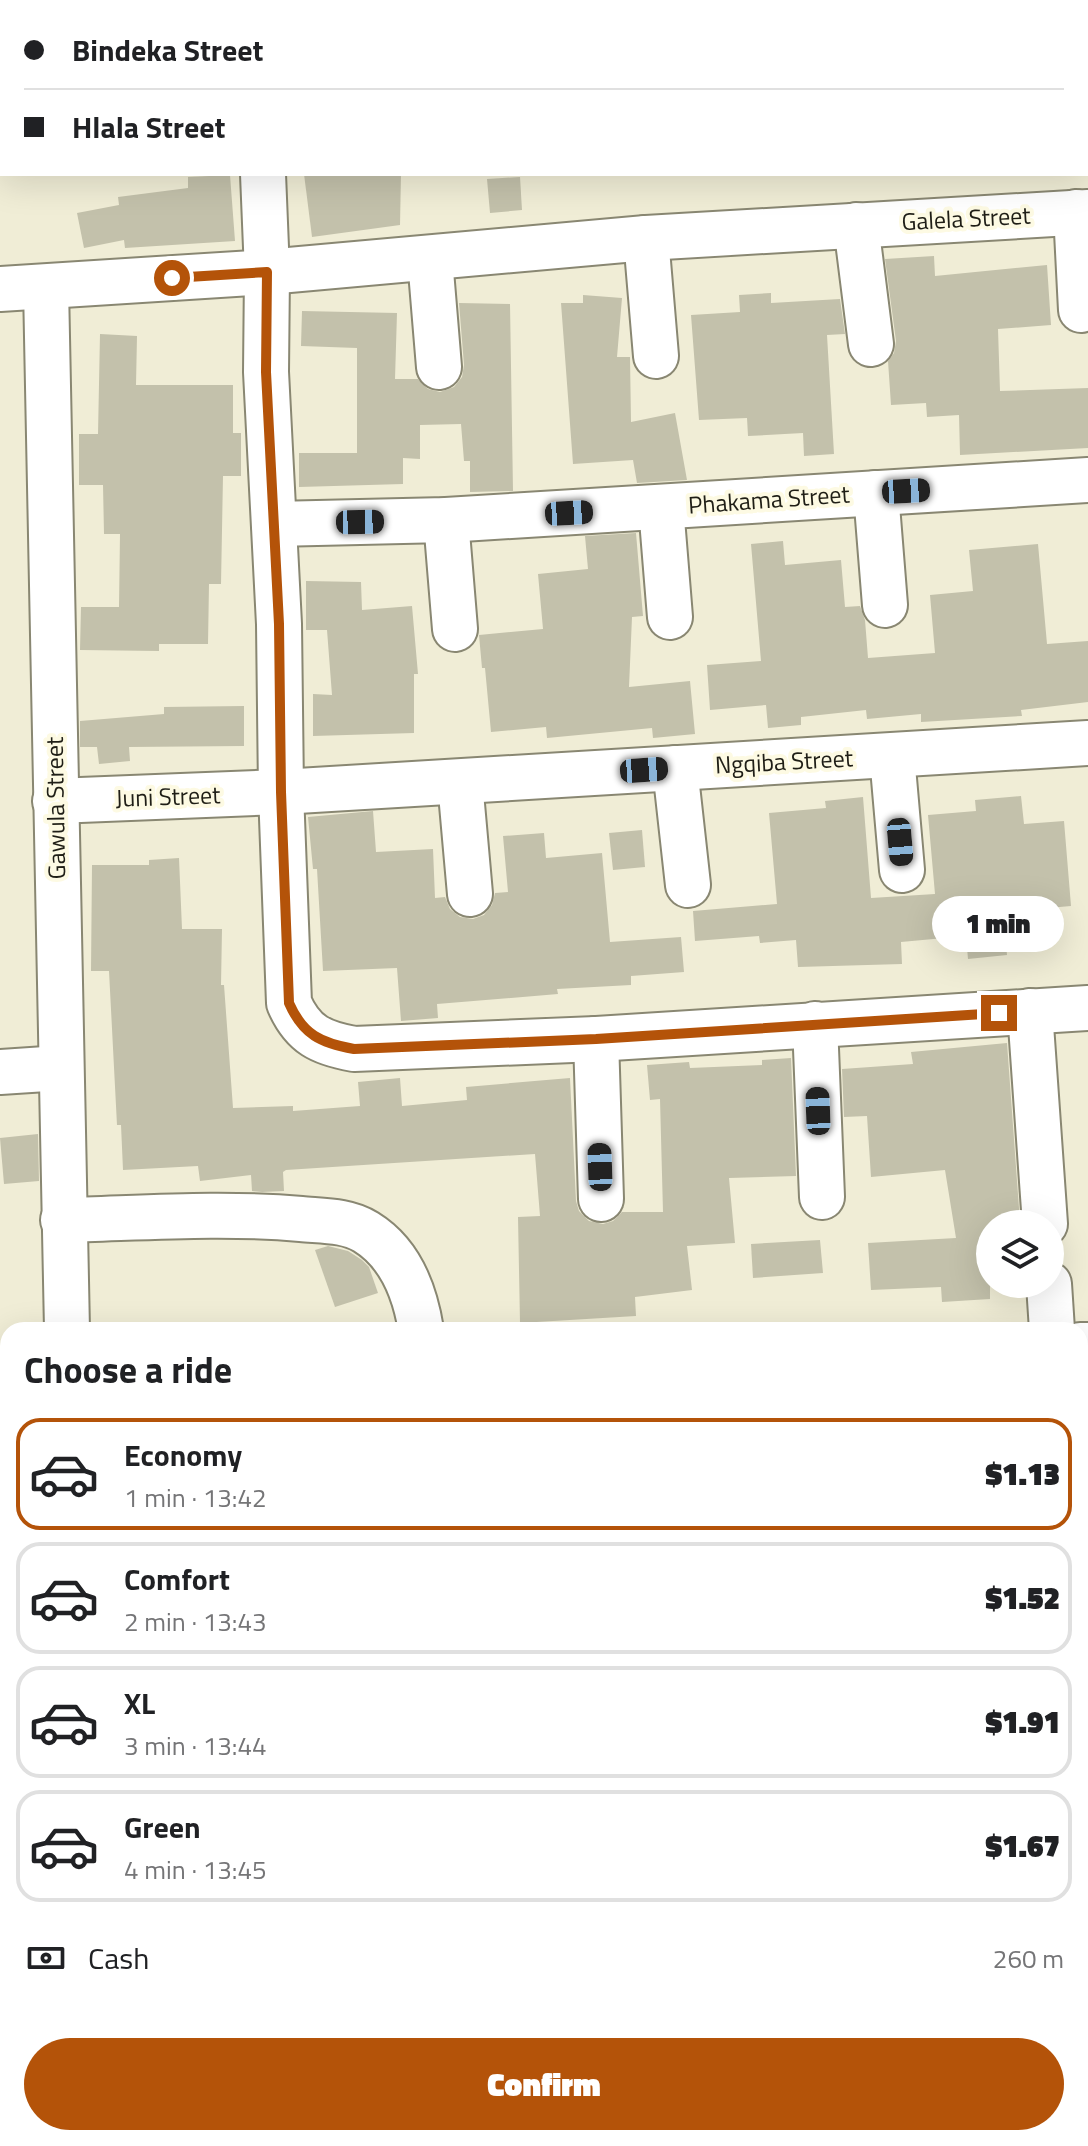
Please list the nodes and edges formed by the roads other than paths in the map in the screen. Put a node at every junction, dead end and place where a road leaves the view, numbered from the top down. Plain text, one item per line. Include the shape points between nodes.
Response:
1 (263, 176) edge
2 (1082, 212) edge
3 (856, 225) junction
4 (646, 238) junction
5 (430, 259) junction
6 (267, 272) junction
7 (46, 287) junction
8 (0, 289) edge
9 (1081, 310) dead end
10 (871, 344) dead end
11 (656, 356) dead end
12 (439, 367) dead end
13 (1088, 481) edge
14 (876, 493) junction
15 (661, 507) junction
16 (446, 520) junction
17 (274, 524) junction
18 (885, 605) dead end
19 (670, 617) dead end
20 (455, 629) dead end
21 (1088, 743) edge
22 (892, 756) junction
23 (675, 768) junction
24 (460, 782) junction
25 (281, 792) junction
26 (55, 801) junction
27 (902, 870) dead end
28 (688, 885) dead end
29 (470, 894) dead end
30 (1088, 1008) edge
31 (1030, 1011) junction
32 (815, 1024) junction
33 (596, 1039) junction
34 (61, 1068) junction
35 (0, 1072) edge
36 (822, 1197) dead end
37 (601, 1199) dead end
38 (1044, 1210) edge
39 (63, 1220) junction
40 (1050, 1298) edge
41 (67, 1322) edge
42 (419, 1322) edge
43 (1051, 1322) edge

1 - 6 street
2 - 3 street, Galela Street
2 - 9 street, Galela Street
3 - 4 street, Galela Street
3 - 10 street
4 - 5 street, Galela Street
4 - 11 street
5 - 6 street, Galela Street
5 - 12 street
6 - 7 street, Galela Street
6 - 17 street
7 - 8 street, Galela Street
7 - 26 street, Gawula Street
13 - 14 street, Phakama Street
14 - 15 street, Phakama Street
14 - 18 street, Phakama Street
15 - 16 street, Phakama Street
15 - 19 street, Phakama Street
16 - 17 street, Phakama Street
16 - 20 street
17 - 25 street
21 - 22 street, Ngqiba Street
22 - 23 street, Ngqiba Street
22 - 27 street
23 - 24 street, Ngqiba Street
23 - 28 street
24 - 25 street, Ngqiba Street
24 - 29 street
25 - 26 street, Juni Street
25 - 33 street via 289,1003 309,1033 327,1044 354,1049
26 - 34 street, Gawula Street
30 - 31 street
31 - 32 street
31 - 38 street
32 - 33 street
32 - 36 street
33 - 37 street
34 - 35 street
34 - 39 street, Gawula Street
39 - 41 street, Gawula Street
39 - 42 street via 250,1214 345,1223 396,1257
40 - 43 street

